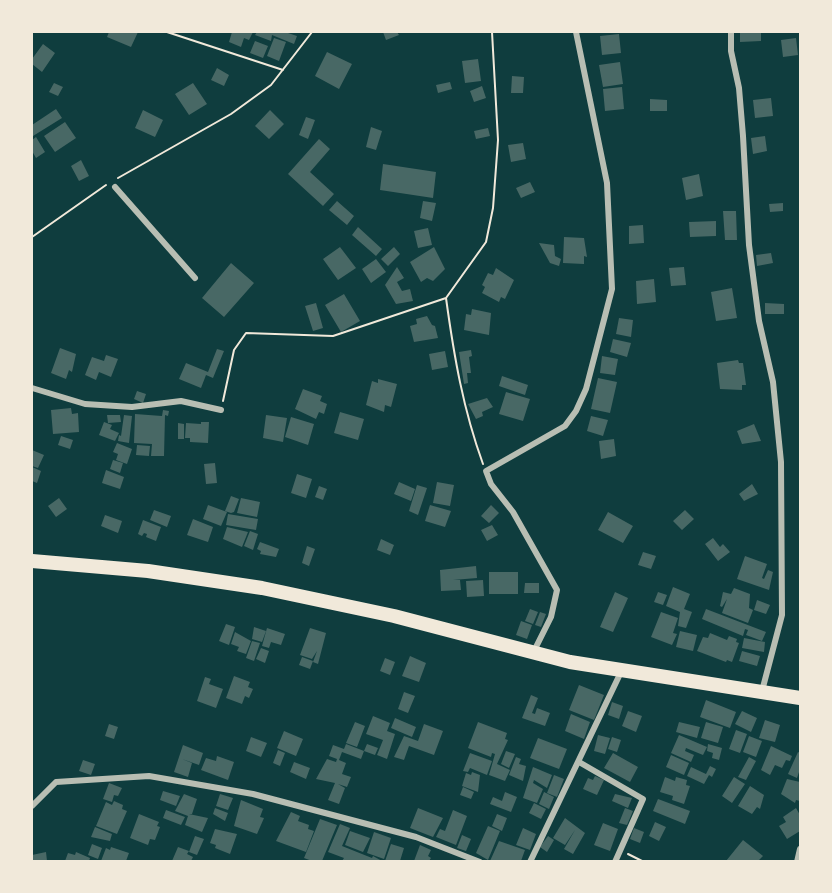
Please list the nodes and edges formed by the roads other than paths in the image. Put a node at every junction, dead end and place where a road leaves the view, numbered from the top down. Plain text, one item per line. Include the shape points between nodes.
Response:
1 (576, 32) edge
2 (731, 32) edge
3 (115, 187) dead end
4 (195, 278) dead end
5 (32, 388) edge
6 (221, 410) road end
7 (32, 561) edge
8 (532, 654) junction
9 (622, 671) junction
10 (762, 692) junction
11 (800, 698) edge
12 (579, 762) junction
13 (32, 806) edge
14 (801, 849) edge
15 (480, 861) edge
16 (530, 861) edge
17 (615, 861) edge
18 (797, 861) edge

1 - 8 street via 607,183 612,289 586,389 576,411 565,426 486,471 490,484 513,512 556,590 551,617
2 - 10 street via 739,88 749,245 759,321 773,382 781,462 782,615
3 - 4 street
5 - 6 street via 85,404 132,407 181,401
7 - 8 highway via 148,571 262,588 394,616
8 - 9 highway
9 - 10 highway
9 - 12 street
10 - 11 highway
12 - 16 street
12 - 17 street via 643,799
13 - 15 street via 56,782 149,776 252,794 416,837
14 - 18 street

